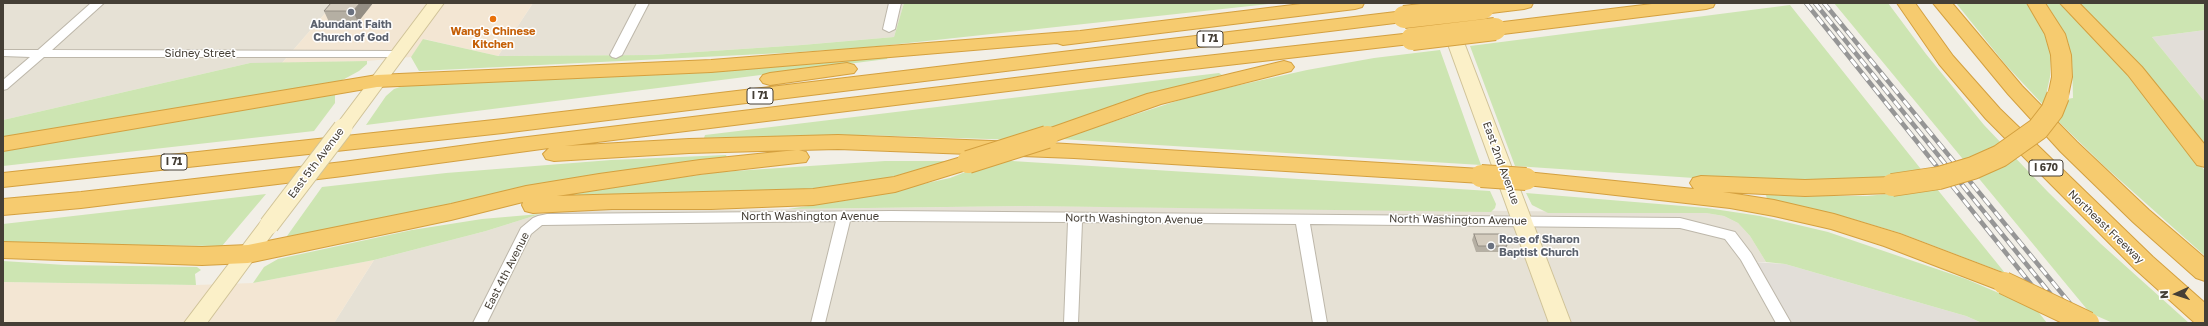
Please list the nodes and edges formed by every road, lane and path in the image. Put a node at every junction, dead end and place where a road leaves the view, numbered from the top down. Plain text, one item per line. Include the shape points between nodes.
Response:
1 (98, 3) edge
2 (436, 3) edge
3 (643, 3) edge
4 (895, 3) edge
5 (1355, 3) edge
6 (1441, 3) edge
7 (1524, 3) edge
8 (1706, 3) edge
9 (1906, 3) edge
10 (1942, 3) edge
11 (2036, 3) edge
12 (2069, 3) edge
13 (888, 29) dead end
14 (1077, 36) junction
15 (1361, 45) junction
16 (3, 52) edge
17 (41, 53) junction
18 (397, 54) junction
19 (616, 54) dead end
20 (3, 86) edge
21 (372, 89) junction
22 (346, 143) junction
23 (3, 144) edge
24 (969, 155) junction
25 (2205, 160) edge
26 (343, 169) junction
27 (1526, 179) junction
28 (3, 180) edge
29 (3, 207) edge
30 (450, 212) junction
31 (844, 217) junction
32 (1075, 218) junction
33 (1302, 219) junction
34 (538, 221) joint
35 (1523, 221) junction
36 (3, 250) edge
37 (248, 254) junction
38 (2205, 272) edge
39 (2205, 317) edge
40 (195, 323) edge
41 (480, 323) edge
42 (818, 323) edge
43 (1071, 323) edge
44 (1320, 323) edge
45 (1560, 323) edge
46 (1784, 323) edge
47 (2088, 323) edge

1 - 17 street
2 - 18 street, East 5th Avenue
3 - 19 street
4 - 13 street
5 - 14 highway
6 - 35 street, East 2nd Avenue
7 - 22 highway, I 71, bridge
8 - 15 highway, I 71, bridge
9 - 39 highway, Northeast Freeway / I 670 via 1946,60 1993,114 2138,258
10 - 38 highway via 2015,90 2069,147 2141,216
11 - 27 highway, bridge via 2055,34 2061,55 2062,77 2058,96 2052,111 2038,129 2000,156 1974,168 1939,178 1892,185 1805,188 1596,177
12 - 25 highway via 2136,71
14 - 21 highway via 711,66
14 - 22 highway via 524,113
15 - 24 highway, bridge via 1306,62 1154,99 1047,137
15 - 26 highway, I 71 via 1082,76
16 - 17 street, Sidney Street
17 - 18 street, Sidney Street
17 - 20 street
18 - 21 street, East 5th Avenue
21 - 23 highway
21 - 37 street, East 5th Avenue, bridge
22 - 28 highway, I 71
24 - 26 highway via 838,142 688,146
24 - 27 highway, bridge via 1074,151
24 - 30 highway via 778,159 700,167 592,182
24 - 30 highway via 895,184 813,197 612,201
26 - 29 highway, I 71
27 - 47 highway, bridge via 1730,200 1834,222 1892,240 2004,283
30 - 37 highway
31 - 32 street, North Washington Avenue
31 - 34 street, North Washington Avenue via 556,218
31 - 42 street
32 - 33 street, North Washington Avenue
32 - 43 street
33 - 35 street, North Washington Avenue
33 - 44 street
34 - 41 street, East 4th Avenue via 526,231
35 - 45 street, East 2nd Avenue
35 - 46 street, North Washington Avenue via 1680,223 1730,235 1746,257
36 - 37 highway via 202,256
37 - 40 street, East 5th Avenue

